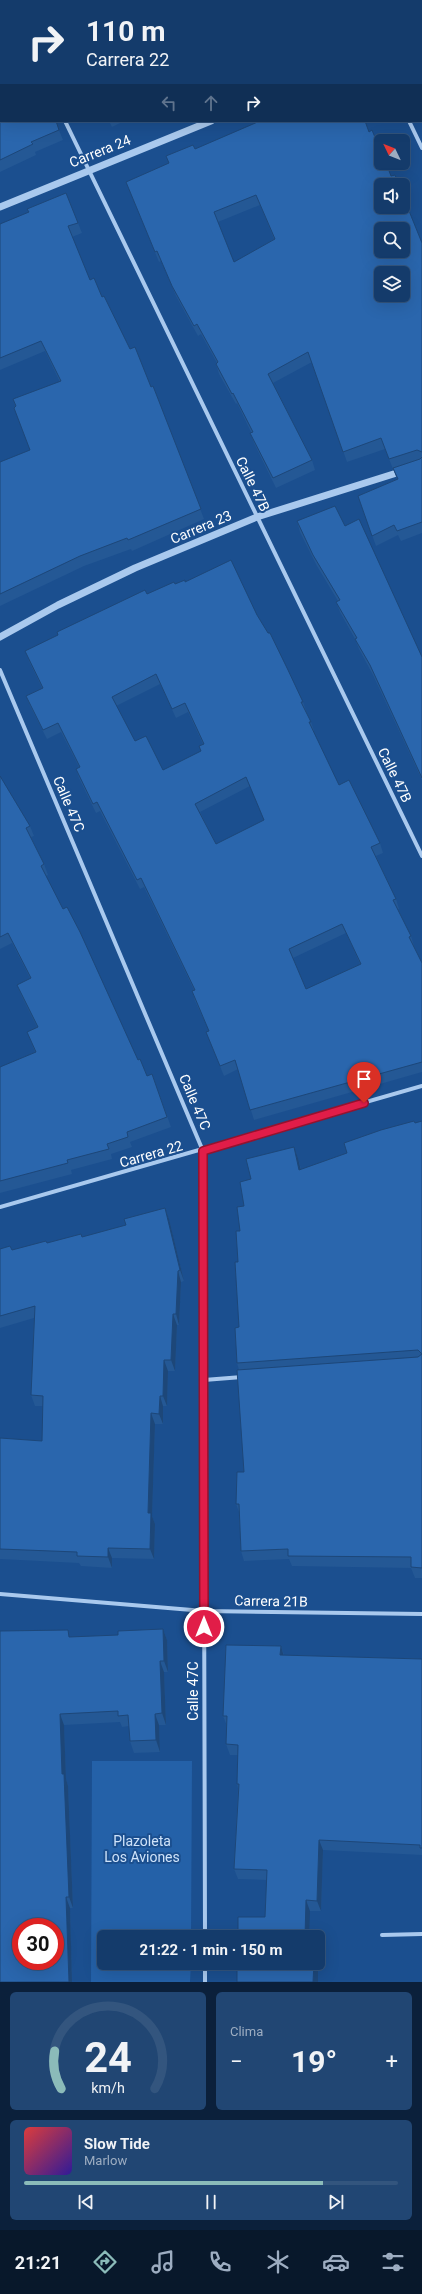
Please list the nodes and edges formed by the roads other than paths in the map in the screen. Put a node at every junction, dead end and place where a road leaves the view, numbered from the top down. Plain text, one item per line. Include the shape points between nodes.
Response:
1 (65, 122) edge
2 (208, 122) edge
3 (409, 122) edge
4 (422, 148) edge
5 (88, 170) junction
6 (0, 207) edge
7 (414, 468) edge
8 (257, 517) junction
9 (0, 637) edge
10 (0, 670) edge
11 (422, 856) edge
12 (422, 1086) edge
13 (203, 1151) junction
14 (0, 1207) edge
15 (250, 1377) edge
16 (204, 1380) junction
17 (0, 1594) edge
18 (204, 1611) junction
19 (422, 1614) edge
20 (205, 1930) edge
21 (422, 1934) edge
22 (382, 1935) dead end
23 (205, 1970) edge
24 (205, 1982) edge

1 - 5 street, Calle 47B
2 - 5 street, Carrera 24
3 - 4 street
5 - 6 street, Carrera 24
5 - 8 street, Calle 47B
7 - 8 street, Carrera 23
8 - 9 street, Carrera 23 via 135,568 58,605
8 - 11 street, Calle 47B
10 - 13 street, Calle 47C
12 - 13 street, Carrera 22
13 - 14 street, Carrera 22
13 - 16 street, Calle 47C
15 - 16 street
16 - 18 street, Calle 47C
17 - 18 street, Carrera 21B
18 - 19 street, Carrera 21B
18 - 20 street, Calle 47C
21 - 22 street
23 - 24 street

